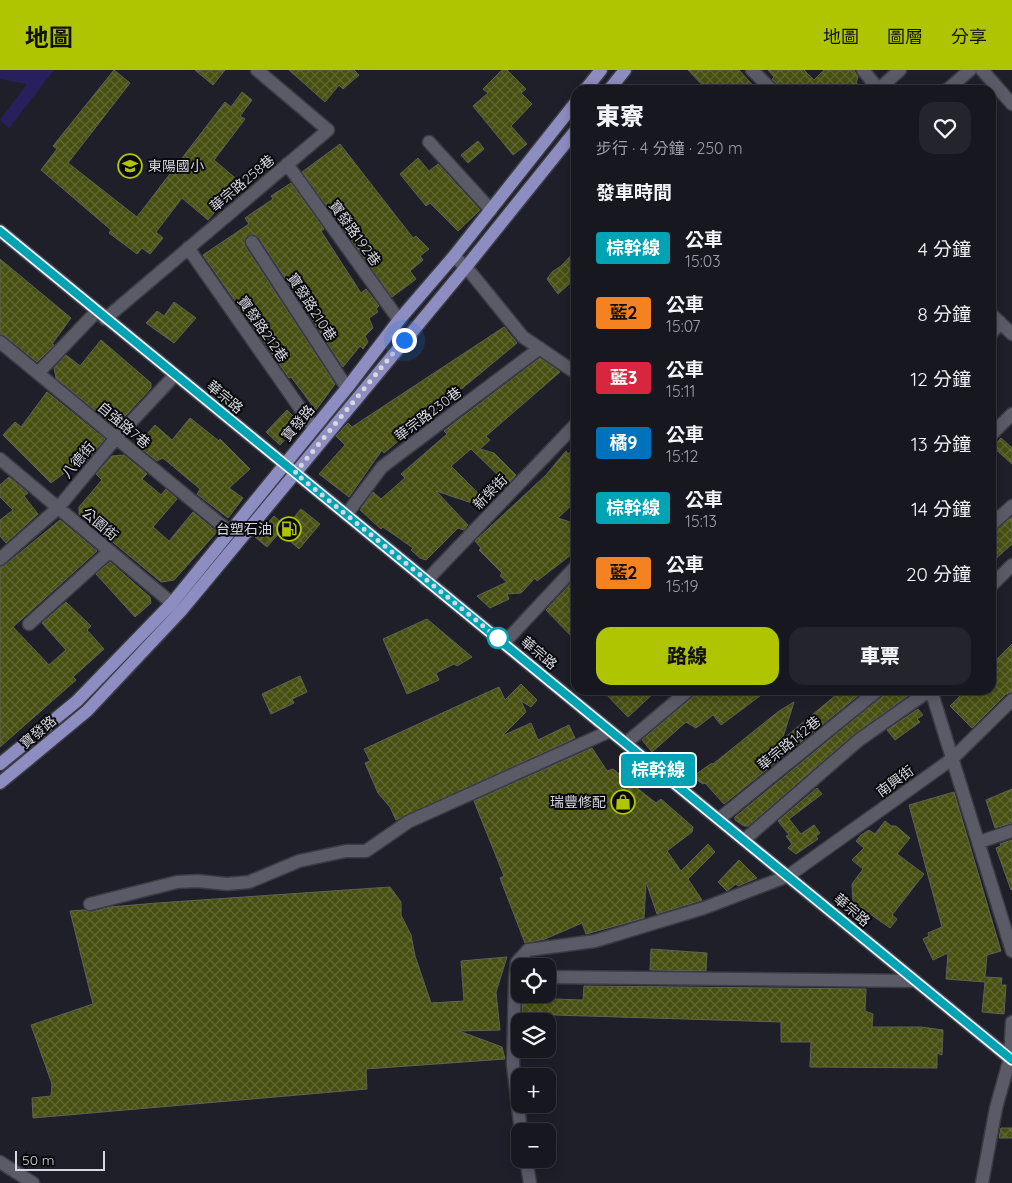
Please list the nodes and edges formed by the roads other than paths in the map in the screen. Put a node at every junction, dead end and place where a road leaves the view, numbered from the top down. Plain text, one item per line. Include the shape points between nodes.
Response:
1 (257, 70) edge
2 (601, 70) edge
3 (625, 70) edge
4 (752, 70) edge
5 (863, 70) edge
6 (900, 70) edge
7 (970, 70) edge
8 (982, 70) edge
9 (589, 85) edge
10 (613, 85) edge
11 (767, 85) edge
12 (876, 85) edge
13 (883, 85) edge
14 (953, 85) edge
15 (995, 85) edge
16 (996, 86) edge
17 (1012, 104) edge
18 (571, 108) edge
19 (571, 136) edge
20 (429, 142) dead end
21 (287, 164) junction
22 (491, 210) junction
23 (0, 231) edge
24 (252, 242) dead end
25 (188, 248) junction
26 (454, 256) junction
27 (466, 268) junction
28 (101, 315) junction
29 (996, 318) edge
30 (399, 320) junction
31 (1012, 334) edge
32 (0, 342) edge
33 (540, 348) junction
34 (571, 370) edge
35 (38, 373) junction
36 (175, 375) junction
37 (347, 388) junction
38 (1012, 414) edge
39 (314, 428) junction
40 (571, 429) edge
41 (996, 430) edge
42 (116, 438) junction
43 (0, 459) edge
44 (284, 465) junction
45 (295, 473) junction
46 (1012, 506) edge
47 (58, 508) junction
48 (346, 515) junction
49 (996, 520) edge
50 (230, 532) junction
51 (110, 551) junction
52 (0, 559) edge
53 (1012, 565) edge
54 (571, 574) edge
55 (426, 581) junction
56 (996, 581) edge
57 (176, 607) junction
58 (28, 624) dead end
59 (504, 643) junction
60 (683, 695) edge
61 (872, 695) edge
62 (923, 695) edge
63 (932, 695) edge
64 (1012, 700) edge
65 (610, 731) junction
66 (626, 743) junction
67 (952, 759) junction
68 (0, 764) edge
69 (0, 783) edge
70 (719, 819) junction
71 (1012, 831) edge
72 (744, 840) junction
73 (979, 842) junction
74 (788, 876) junction
75 (90, 904) dead end
76 (1012, 951) edge
77 (521, 958) edge
78 (556, 977) edge
79 (915, 981) junction
80 (517, 1003) edge
81 (1012, 1022) edge
82 (1011, 1059) edge
83 (520, 1123) edge
84 (0, 1162) edge
85 (528, 1168) edge
86 (33, 1183) edge
87 (530, 1183) edge
88 (982, 1183) edge

1 - 21 street, 華宗路258巷 via 328,130
2 - 9 main road
3 - 10 main road
4 - 11 street
5 - 12 street
6 - 13 street
7 - 14 street
8 - 15 street
16 - 17 street
18 - 22 main road, 寶發路
19 - 27 main road, 寶發路
20 - 22 street
21 - 25 street, 華宗路258巷
21 - 30 street, 寶發路192巷
22 - 26 main road, 寶發路
23 - 28 main road, 華宗路
24 - 37 street, 寶發路210巷
25 - 28 street, 華宗路258巷
25 - 39 street, 寶發路212巷
26 - 27 street
26 - 30 main road, 寶發路
27 - 33 street via 523,337
27 - 45 main road, 寶發路
28 - 35 street, 華宗路258巷
28 - 36 main road, 華宗路
29 - 31 street
30 - 37 main road, 寶發路
32 - 35 street, 自強路7巷
33 - 34 street
33 - 48 street, 華宗路230巷 via 382,467
35 - 42 street, 自強路7巷
36 - 42 street, 八德街
36 - 44 main road, 華宗路
37 - 39 main road, 寶發路
38 - 41 street
39 - 44 main road, 寶發路
40 - 55 street, 新榮街
42 - 47 street, 八德街
42 - 50 street, 自強路7巷
43 - 47 street, 公園街
44 - 45 main road, 華宗路
44 - 50 main road, 寶發路
45 - 48 main road, 華宗路
45 - 57 main road, 寶發路
46 - 49 street
47 - 51 street, 公園街
47 - 52 street, 八德街
48 - 55 main road, 華宗路
50 - 57 main road, 寶發路
51 - 57 street, 公園街
51 - 58 street
53 - 56 street
54 - 59 street
55 - 59 main road, 華宗路
57 - 68 main road, 寶發路 via 77,701
57 - 69 main road, 寶發路 via 87,711
59 - 65 main road, 華宗路
60 - 66 street
61 - 70 street, 華宗路142巷
62 - 72 street via 859,740
63 - 67 street
64 - 67 street, 南興街
65 - 66 main road, 華宗路
65 - 75 street via 408,822 366,851 346,851 299,862 249,882 177,882
66 - 70 main road, 華宗路
67 - 73 street
67 - 74 street, 南興街
70 - 72 main road, 華宗路
71 - 73 street
72 - 74 main road, 華宗路
73 - 76 street
74 - 77 street, 南興街 via 704,908 595,941 528,950
74 - 79 main road, 華宗路
78 - 79 street
79 - 82 main road, 華宗路
80 - 83 street, 南興街 via 513,1065
81 - 82 street
82 - 88 street via 996,1108
84 - 86 street
85 - 87 street

